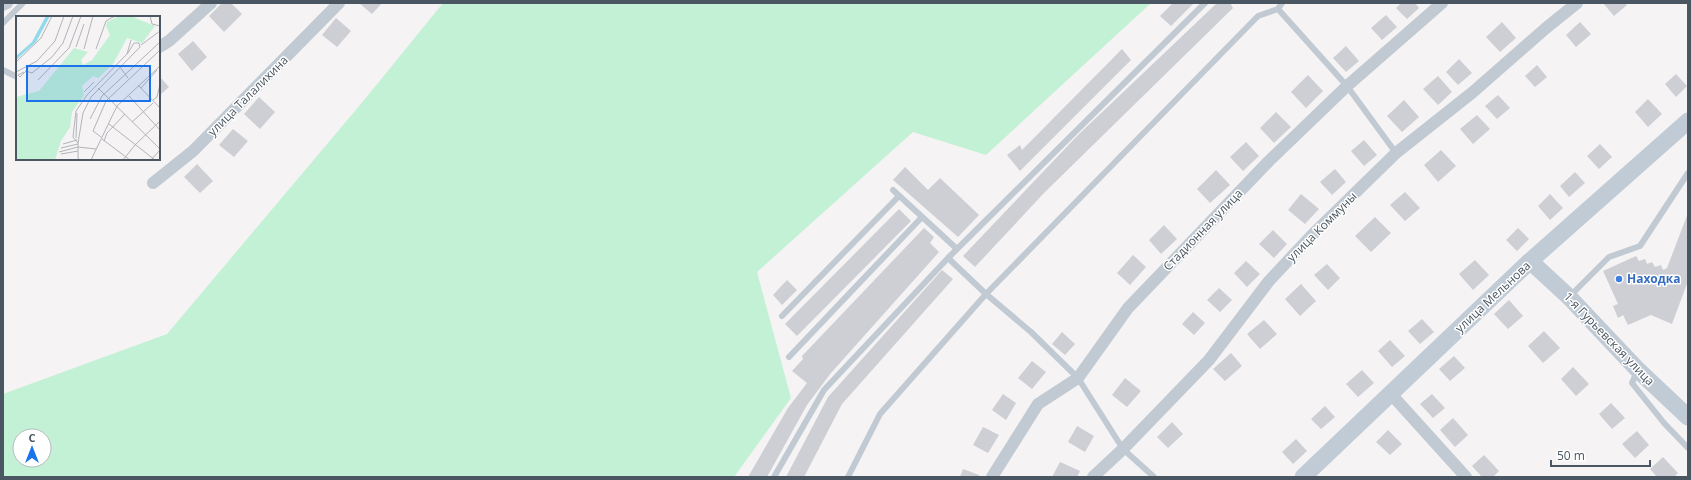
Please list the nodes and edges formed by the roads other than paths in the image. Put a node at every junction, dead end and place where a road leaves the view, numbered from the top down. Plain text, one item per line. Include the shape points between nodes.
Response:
1 (8, 3) edge
2 (23, 3) edge
3 (211, 3) edge
4 (339, 3) edge
5 (1205, 3) edge
6 (1282, 3) edge
7 (1442, 3) edge
8 (1577, 3) edge
9 (3, 5) edge
10 (1278, 9) junction
11 (3, 23) edge
12 (160, 46) edge
13 (3, 70) edge
14 (16, 76) edge
15 (1347, 86) junction
16 (1688, 122) edge
17 (1396, 153) junction
18 (1688, 173) edge
19 (153, 183) dead end
20 (893, 190) dead end
21 (899, 196) junction
22 (922, 217) junction
23 (957, 249) junction
24 (948, 258) junction
25 (1530, 261) junction
26 (986, 294) junction
27 (1569, 297) junction
28 (782, 316) dead end
29 (789, 357) dead end
30 (1638, 370) junction
31 (1078, 378) junction
32 (1391, 394) junction
33 (1688, 416) edge
34 (1688, 448) edge
35 (1123, 449) junction
36 (774, 477) edge
37 (848, 477) edge
38 (992, 477) edge
39 (1093, 477) edge
40 (1154, 477) edge
41 (1303, 477) edge
42 (1466, 477) edge

1 - 9 street
2 - 11 lane
3 - 12 street
4 - 19 street, улица Талалихина via 193,151
5 - 23 lane
6 - 10 lane
7 - 15 street, Стадионная улица
8 - 17 street, улица Коммуны via 1473,92
10 - 15 lane
10 - 26 lane via 1258,16
13 - 14 lane
15 - 17 lane
15 - 31 street, Стадионная улица via 1269,161 1128,308
16 - 25 main road, улица Мельнова
17 - 35 street, улица Коммуны via 1269,281 1208,360
18 - 27 lane via 1640,246 1609,257
20 - 21 lane
21 - 22 lane
21 - 28 lane
22 - 23 lane
22 - 29 lane
23 - 24 lane
24 - 26 lane
24 - 36 lane via 824,390
25 - 27 main road, 1-я Гурьевская улица
25 - 32 main road, улица Мельнова
26 - 31 lane via 1031,332
26 - 37 lane via 880,414
27 - 30 main road, 1-я Гурьевская улица
30 - 33 main road, 1-я Гурьевская улица
30 - 34 lane via 1632,383
31 - 35 lane
31 - 38 street, Стадионная улица via 1038,404
32 - 41 main road, улица Мельнова
32 - 42 street
35 - 39 street, улица Коммуны
35 - 40 lane

